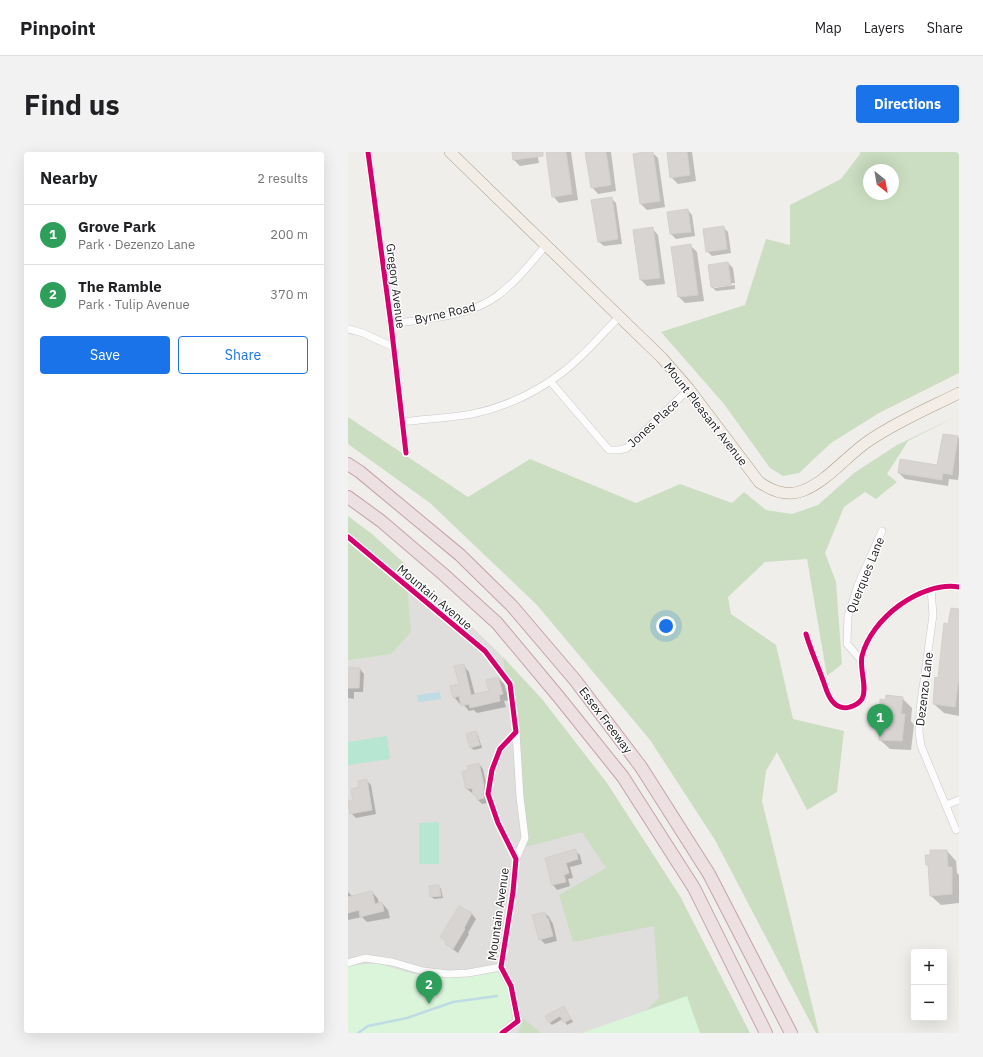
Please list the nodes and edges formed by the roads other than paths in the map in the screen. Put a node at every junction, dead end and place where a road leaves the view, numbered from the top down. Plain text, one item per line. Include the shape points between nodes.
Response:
1 (368, 152) edge
2 (450, 152) edge
3 (546, 245) junction
4 (620, 316) junction
5 (391, 324) junction
6 (348, 329) edge
7 (393, 347) junction
8 (550, 381) junction
9 (689, 389) junction
10 (959, 393) edge
11 (402, 422) junction
12 (406, 453) dead end
13 (348, 464) edge
14 (348, 497) edge
15 (882, 531) dead end
16 (348, 537) edge
17 (959, 587) edge
18 (931, 589) junction
19 (806, 634) dead end
20 (862, 661) junction
21 (516, 732) junction
22 (959, 800) edge
23 (946, 805) junction
24 (956, 830) dead end
25 (516, 859) junction
26 (348, 963) edge
27 (501, 967) junction
28 (502, 1033) edge
29 (766, 1033) edge
30 (791, 1033) edge

1 - 5 street, Gregory Avenue
2 - 3 main road, Mount Pleasant Avenue
3 - 4 main road, Mount Pleasant Avenue
3 - 5 street, Byrne Road via 513,283 496,297 475,308 449,315
4 - 8 street via 577,360
4 - 9 main road, Mount Pleasant Avenue
5 - 7 street, Gregory Avenue
6 - 7 street
7 - 11 street, Gregory Avenue
8 - 9 street, Jones Place via 609,450 627,448
8 - 11 street via 516,400 494,408 471,414
9 - 10 main road, Mount Pleasant Avenue via 759,482 768,489 792,494 813,486 852,452 892,426
11 - 12 street, Gregory Avenue
13 - 30 highway, Essex Freeway via 460,555 512,606 576,680 641,767 709,874
14 - 29 highway, Essex Freeway via 403,540 497,623 622,777 694,888
15 - 20 street, Querques Lane via 858,585 848,616 847,644
16 - 21 street, Mountain Avenue via 485,651 510,684
17 - 18 street
18 - 20 street via 895,608 883,620 874,630
18 - 23 street, Dezenzo Lane via 933,615 918,732 921,746
19 - 20 street via 830,698 838,706 853,706 862,698
21 - 25 street, Mountain Avenue via 525,838
21 - 25 street, Mountain Avenue via 500,750 492,770 488,794 498,823
22 - 23 street
23 - 24 street, Dezenzo Lane
25 - 27 street, Mountain Avenue
26 - 27 street via 364,958 448,974
27 - 28 street, Mountain Avenue via 511,986 518,1021

